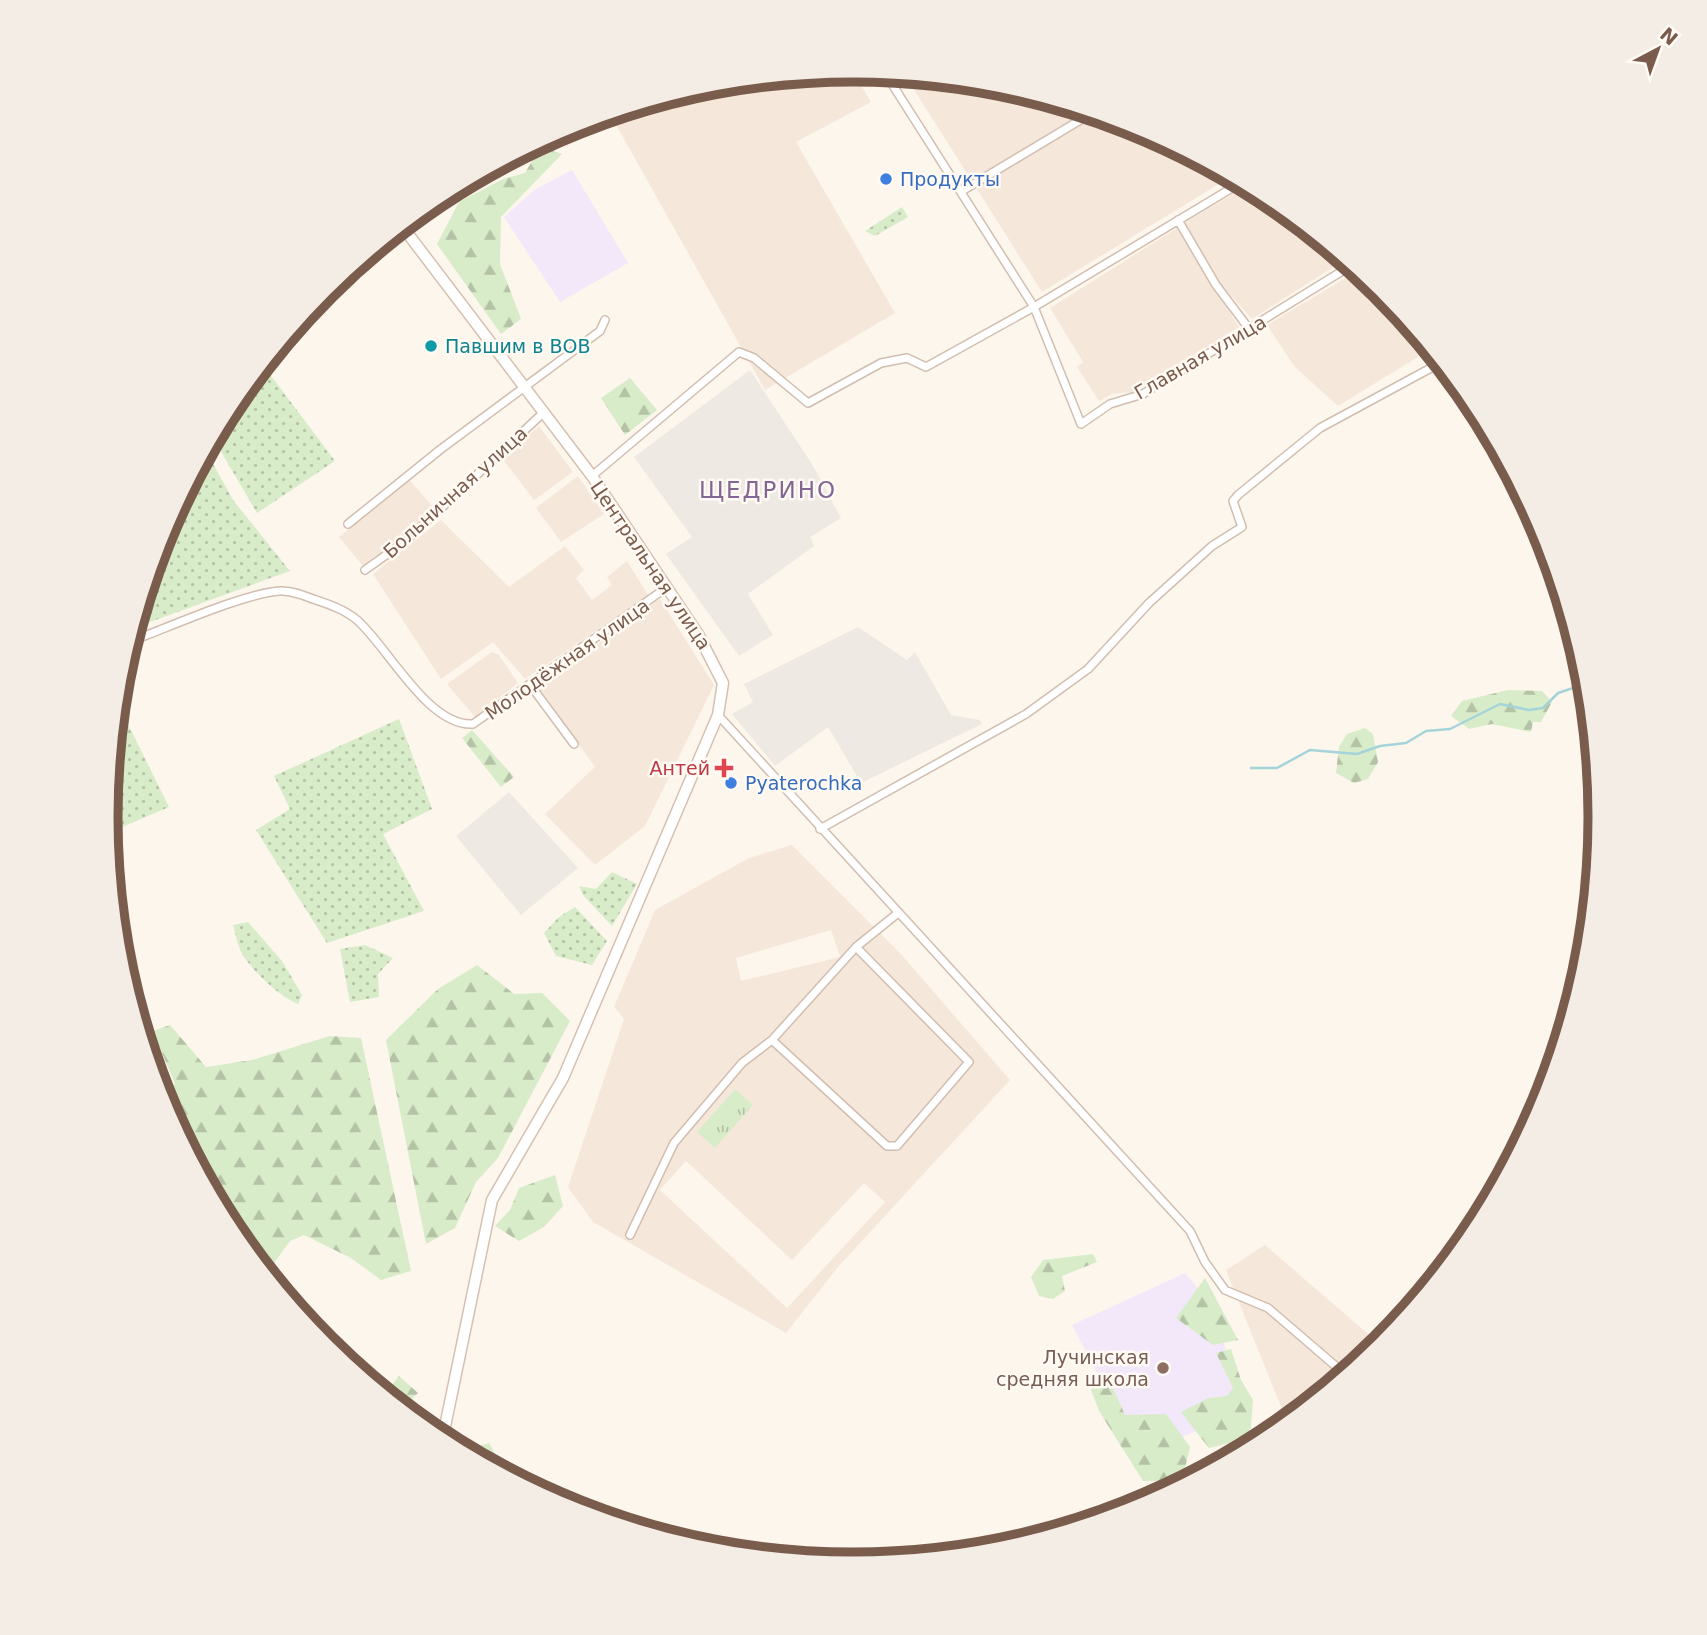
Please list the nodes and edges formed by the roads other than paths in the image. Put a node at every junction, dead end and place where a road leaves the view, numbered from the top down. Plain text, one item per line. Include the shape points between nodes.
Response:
1 (892, 84) edge
2 (1082, 119) edge
3 (1232, 188) edge
4 (962, 191) junction
5 (1178, 220) junction
6 (407, 233) edge
7 (1344, 270) edge
8 (1034, 307) junction
9 (605, 320) dead end
10 (1250, 330) junction
11 (1434, 366) edge
12 (523, 387) junction
13 (543, 413) junction
14 (592, 476) junction
15 (348, 524) dead end
16 (365, 570) dead end
17 (666, 588) junction
18 (140, 638) edge
19 (531, 686) junction
20 (718, 715) junction
21 (574, 744) dead end
22 (820, 828) junction
23 (898, 913) junction
24 (856, 947) junction
25 (772, 1040) junction
26 (630, 1235) dead end
27 (1339, 1369) edge
28 (445, 1429) edge

1 - 4 street
2 - 4 street
3 - 5 street
4 - 8 street
5 - 8 street
5 - 10 street via 1216,285
6 - 12 street, Центральная улица
7 - 10 street, Главная улица
8 - 10 street, Главная улица via 1080,424 1110,404 1143,394
8 - 14 street via 926,367 907,359 881,363 808,403 739,352
9 - 12 street, Больничная улица via 600,331
11 - 22 street via 1320,428 1238,495 1233,500 1242,527 1212,546 1144,608 1087,669 1026,714
12 - 13 street, Центральная улица
12 - 15 street, Больничная улица
13 - 14 street, Центральная улица
13 - 16 street, Больничная улица via 407,540
14 - 17 street, Центральная улица
17 - 19 street, Молодёжная улица
17 - 20 street, Центральная улица via 714,661 723,683
18 - 19 street, Молодёжная улица via 253,598 293,592 345,612 372,635 430,705 452,721 473,724
19 - 21 street
20 - 22 street
20 - 28 street, Центральная улица via 563,1078 492,1200
22 - 23 street
23 - 24 street
23 - 27 street via 1190,1231 1225,1290 1268,1308
24 - 25 street
24 - 25 street via 969,1062 897,1146 887,1146
25 - 26 street via 742,1063 674,1143

